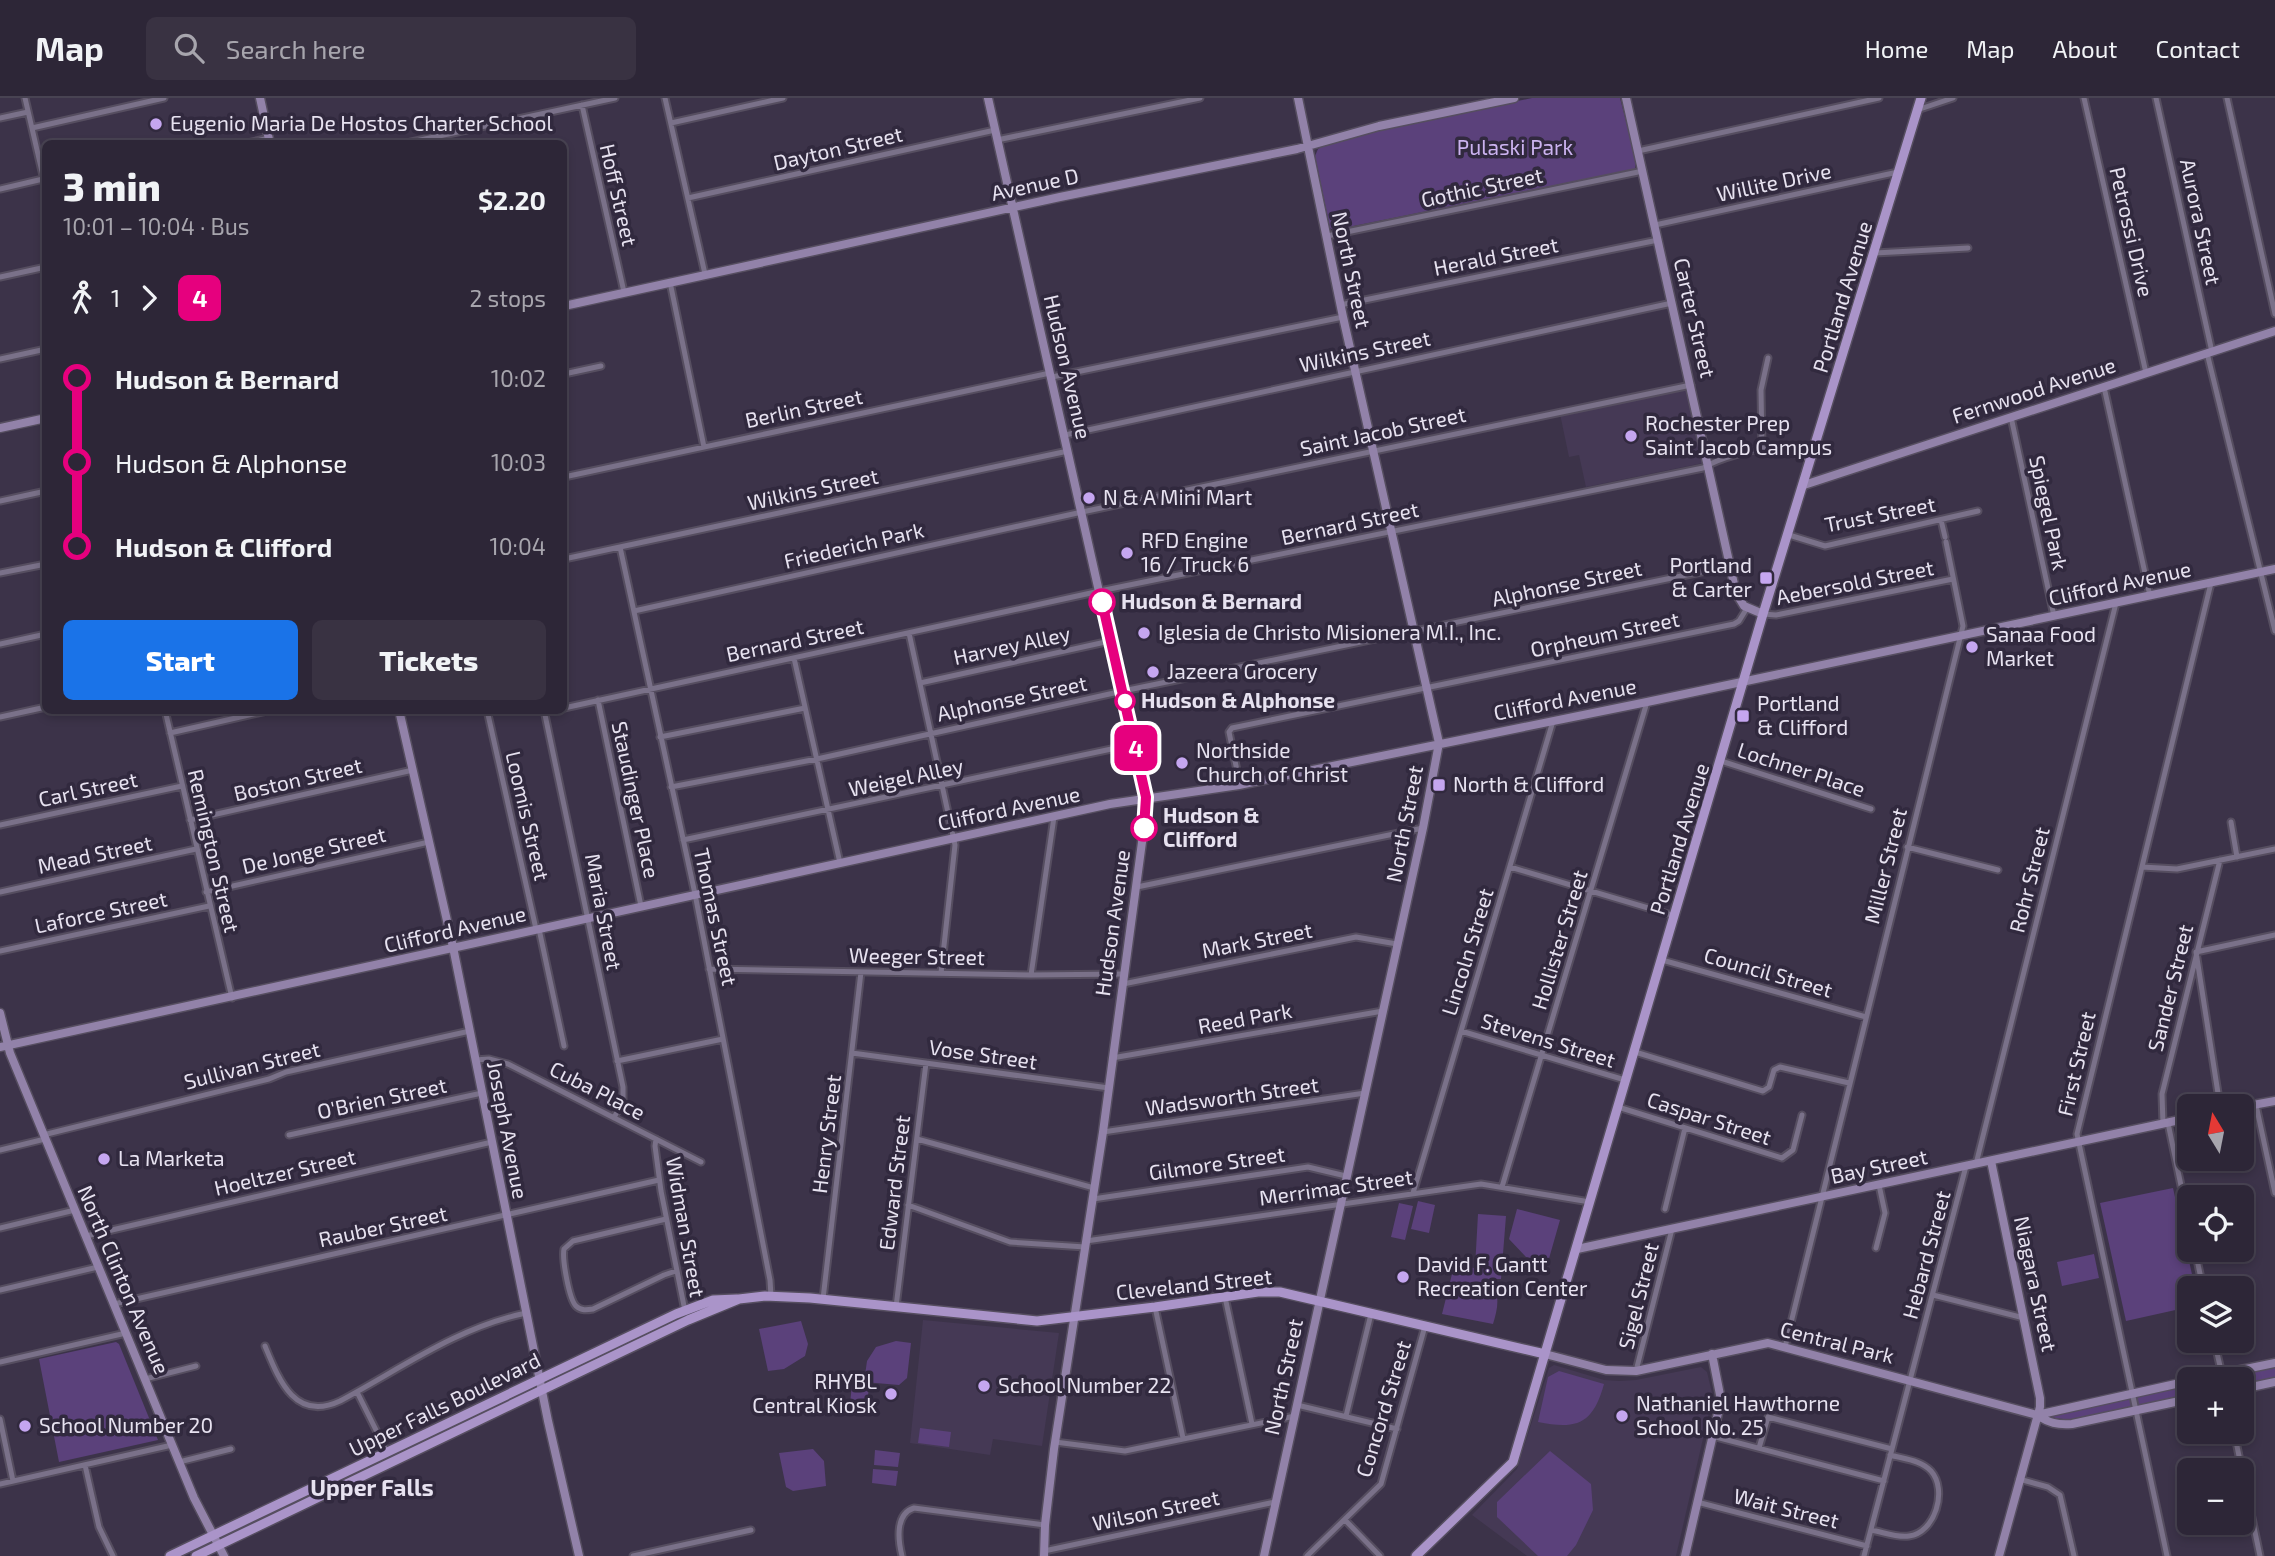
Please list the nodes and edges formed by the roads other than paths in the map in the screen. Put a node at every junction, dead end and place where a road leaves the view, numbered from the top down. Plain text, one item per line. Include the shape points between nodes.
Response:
1 (25, 98) edge
2 (164, 98) edge
3 (260, 98) edge
4 (615, 98) edge
5 (665, 98) edge
6 (783, 98) edge
7 (988, 98) edge
8 (1200, 98) edge
9 (1298, 98) edge
10 (1514, 98) edge
11 (1626, 98) edge
12 (1879, 98) edge
13 (1921, 98) edge
14 (1953, 98) edge
15 (2084, 98) edge
16 (2156, 98) edge
17 (2227, 98) edge
18 (582, 105) junction
19 (1917, 110) junction
20 (28, 112) junction
21 (0, 118) edge
22 (671, 123) junction
23 (32, 128) junction
24 (995, 130) junction
25 (270, 140) edge
26 (420, 140) edge
27 (997, 140) junction
28 (1308, 146) junction
29 (1638, 150) junction
30 (1643, 171) junction
31 (1899, 171) junction
32 (42, 174) edge
33 (42, 179) edge
34 (0, 189) edge
35 (688, 198) junction
36 (1013, 207) junction
37 (1655, 225) junction
38 (1327, 236) junction
39 (1658, 240) junction
40 (1968, 248) dead end
41 (1875, 253) junction
42 (42, 268) edge
43 (705, 274) junction
44 (0, 278) edge
45 (670, 282) junction
46 (624, 292) junction
47 (1672, 303) junction
48 (1340, 304) junction
49 (567, 305) edge
50 (2275, 314) edge
51 (1343, 317) junction
52 (2275, 331) edge
53 (42, 350) edge
54 (2210, 353) junction
55 (1768, 358) dead end
56 (0, 359) edge
57 (601, 366) dead end
58 (1355, 370) junction
59 (567, 373) edge
60 (2146, 373) junction
61 (1052, 375) junction
62 (1691, 385) junction
63 (2105, 387) junction
64 (2011, 417) junction
65 (42, 419) edge
66 (0, 428) edge
67 (1065, 435) junction
68 (704, 447) junction
69 (1373, 450) junction
70 (1762, 450) junction
71 (1068, 451) junction
72 (1812, 461) junction
73 (1708, 464) junction
74 (567, 476) edge
75 (1804, 485) junction
76 (42, 492) edge
77 (0, 501) edge
78 (1978, 511) dead end
79 (1082, 512) junction
80 (1941, 520) junction
81 (1391, 532) junction
82 (1789, 535) junction
83 (620, 547) junction
84 (567, 558) edge
85 (42, 565) edge
86 (1730, 566) junction
87 (2275, 569) edge
88 (2259, 572) junction
89 (0, 573) edge
90 (1953, 579) junction
91 (2211, 583) junction
92 (1100, 591) junction
93 (2150, 596) junction
94 (2116, 603) junction
95 (1747, 608) junction
96 (634, 611) junction
97 (1763, 614) junction
98 (2054, 616) junction
99 (1414, 631) junction
100 (2275, 631) edge
101 (909, 633) junction
102 (42, 635) edge
103 (1960, 636) junction
104 (1111, 641) junction
105 (0, 644) edge
106 (794, 657) junction
107 (1744, 681) junction
108 (920, 682) junction
109 (649, 689) junction
110 (1426, 689) junction
111 (1123, 691) junction
112 (598, 700) junction
113 (1647, 702) junction
114 (567, 707) edge
115 (42, 708) edge
116 (805, 708) junction
117 (166, 714) edge
118 (253, 714) edge
119 (400, 714) edge
120 (488, 714) edge
121 (547, 714) edge
122 (0, 717) edge
123 (1553, 721) junction
124 (931, 732) junction
125 (170, 733) junction
126 (660, 737) junction
127 (1438, 743) junction
128 (1135, 744) junction
129 (817, 759) junction
130 (1721, 761) junction
131 (412, 770) junction
132 (1240, 785) junction
133 (182, 786) junction
134 (943, 786) junction
135 (671, 787) junction
136 (1146, 797) junction
137 (1871, 809) dead end
138 (828, 811) junction
139 (1054, 817) junction
140 (190, 820) junction
141 (2231, 822) dead end
142 (0, 825) edge
143 (1423, 828) junction
144 (954, 839) junction
145 (683, 840) junction
146 (429, 842) junction
147 (1907, 847) junction
148 (196, 849) junction
149 (2275, 849) edge
150 (2237, 857) junction
151 (2220, 860) junction
152 (840, 863) junction
153 (1510, 867) junction
154 (2142, 867) junction
155 (1998, 870) dead end
156 (1137, 887) junction
157 (1591, 891) junction
158 (0, 892) edge
159 (206, 892) junction
160 (695, 894) junction
161 (209, 906) junction
162 (641, 906) junction
163 (1675, 916) junction
164 (589, 918) junction
165 (537, 929) junction
166 (2275, 935) edge
167 (1397, 944) junction
168 (453, 947) junction
169 (0, 951) edge
170 (2196, 952) junction
171 (1662, 960) junction
172 (709, 969) junction
173 (861, 972) junction
174 (941, 974) junction
175 (1124, 974) junction
176 (1031, 975) junction
177 (1123, 984) junction
178 (232, 998) junction
179 (1383, 1011) junction
180 (0, 1013) edge
181 (1866, 1017) junction
182 (470, 1031) junction
183 (1461, 1031) junction
184 (723, 1039) junction
185 (4, 1046) edge
186 (564, 1046) dead end
187 (1635, 1052) junction
188 (852, 1053) junction
189 (1542, 1055) junction
190 (1112, 1058) junction
191 (475, 1060) junction
192 (617, 1061) junction
193 (926, 1063) junction
194 (1627, 1081) junction
195 (1849, 1083) junction
196 (1109, 1088) junction
197 (482, 1093) junction
198 (1365, 1093) junction
199 (2218, 1094) edge
200 (2275, 1101) edge
201 (2256, 1105) joint
202 (1618, 1107) junction
203 (1802, 1115) dead end
204 (614, 1118) junction
205 (2177, 1120) edge
206 (2165, 1123) junction
207 (1685, 1128) junction
208 (1103, 1132) junction
209 (289, 1135) dead end
210 (44, 1137) junction
211 (656, 1139) junction
212 (917, 1139) junction
213 (492, 1142) junction
214 (2079, 1142) junction
215 (0, 1150) edge
216 (1991, 1161) junction
217 (701, 1163) dead end
218 (1976, 1164) junction
219 (1966, 1166) junction
220 (1346, 1176) junction
221 (659, 1180) junction
222 (1879, 1185) junction
223 (2180, 1185) edge
224 (1502, 1187) junction
225 (1094, 1188) junction
226 (1413, 1193) junction
227 (2275, 1193) edge
228 (1821, 1197) junction
229 (1093, 1199) junction
230 (1590, 1202) junction
231 (1340, 1204) junction
232 (908, 1205) junction
233 (1665, 1209) dead end
234 (75, 1210) junction
235 (506, 1216) junction
236 (666, 1219) junction
237 (0, 1228) edge
238 (1673, 1228) junction
239 (85, 1236) junction
240 (1085, 1244) junction
241 (1876, 1248) dead end
242 (1577, 1249) junction
243 (98, 1266) junction
244 (676, 1271) junction
245 (0, 1290) edge
246 (1933, 1295) junction
247 (771, 1296) junction
248 (1225, 1297) junction
249 (739, 1299) junction
250 (823, 1299) junction
251 (1318, 1300) junction
252 (114, 1304) junction
253 (896, 1307) junction
254 (1154, 1307) junction
255 (684, 1310) junction
256 (526, 1313) junction
257 (1372, 1313) junction
258 (1074, 1317) junction
259 (2024, 1318) junction
260 (688, 1320) junction
261 (1425, 1326) junction
262 (126, 1333) junction
263 (265, 1346) dead end
264 (1785, 1346) junction
265 (1545, 1354) junction
266 (1712, 1354) junction
267 (0, 1362) edge
268 (2275, 1363) edge
269 (196, 1366) dead end
270 (2254, 1368) edge
271 (1636, 1371) junction
272 (540, 1378) junction
273 (145, 1379) junction
274 (1910, 1380) junction
275 (2275, 1382) edge
276 (2177, 1383) edge
277 (2254, 1386) edge
278 (542, 1390) junction
279 (357, 1392) junction
280 (2133, 1392) junction
281 (2177, 1402) edge
282 (1297, 1405) junction
283 (2137, 1410) junction
284 (2037, 1415) junction
285 (1294, 1416) junction
286 (1346, 1416) junction
287 (0, 1419) edge
288 (1252, 1424) junction
289 (1397, 1429) junction
290 (1712, 1436) junction
291 (1183, 1438) junction
292 (1055, 1442) junction
293 (2237, 1444) edge
294 (172, 1445) junction
295 (1759, 1448) junction
296 (231, 1449) dead end
297 (387, 1452) junction
298 (1891, 1452) junction
299 (179, 1462) junction
300 (85, 1465) junction
301 (2019, 1479) junction
302 (1884, 1480) junction
303 (13, 1482) junction
304 (0, 1484) edge
305 (1275, 1502) junction
306 (1698, 1502) junction
307 (1345, 1520) junction
308 (1045, 1525) junction
309 (751, 1530) dead end
310 (1871, 1530) junction
311 (213, 1535) junction
312 (219, 1545) junction
313 (1867, 1546) junction
314 (1044, 1553) edge
315 (113, 1556) edge
316 (170, 1556) edge
317 (196, 1556) edge
318 (224, 1556) edge
319 (579, 1556) edge
320 (633, 1556) edge
321 (902, 1556) edge
322 (1264, 1556) edge
323 (1307, 1556) edge
324 (1380, 1556) edge
325 (1416, 1556) edge
326 (1685, 1556) edge
327 (1864, 1556) edge
328 (1999, 1556) edge
329 (2074, 1556) edge
330 (2167, 1556) edge
331 (2260, 1556) edge

1 - 20 street
2 - 23 street
3 - 25 main road
4 - 18 street
5 - 22 street
6 - 22 street
7 - 24 main road, Hudson Avenue
8 - 27 street
9 - 28 main road, North Street
10 - 28 main road, Avenue D via 1379,125
11 - 29 main road, Carter Street
12 - 29 street
13 - 19 main road, Portland Avenue
14 - 19 street
15 - 60 street, Petrossi Drive
16 - 54 street, Aurora Street
17 - 50 street
18 - 26 street
18 - 46 street, Hoff Street
19 - 31 main road, Portland Avenue
20 - 21 street
20 - 23 street
22 - 35 street
23 - 32 street
24 - 27 main road, Hudson Avenue
24 - 35 street, Dayton Street
27 - 36 main road, Hudson Avenue
28 - 36 main road, Avenue D
28 - 38 main road, North Street
29 - 30 main road, Carter Street
30 - 37 main road, Carter Street
30 - 38 street, Gothic Street
31 - 37 street, Willite Drive
31 - 41 main road, Portland Avenue
33 - 34 street
35 - 43 street
36 - 43 main road, Avenue D
36 - 61 main road, Hudson Avenue
37 - 39 main road, Carter Street
38 - 48 main road, North Street
39 - 47 main road, Carter Street
39 - 48 street, Herald Street
40 - 41 street
41 - 72 main road, Portland Avenue
42 - 44 street
43 - 45 main road, Avenue D
45 - 46 main road, Avenue D
45 - 68 street
46 - 49 main road, Avenue D
47 - 58 street, Wilkins Street
47 - 62 main road, Carter Street
48 - 51 main road, North Street
51 - 58 main road, North Street
51 - 61 street
52 - 54 main road, Fernwood Avenue
53 - 56 street
54 - 60 main road, Fernwood Avenue
54 - 88 street, Aurora Street
55 - 70 street via 1761,390
57 - 59 street
58 - 67 street, Wilkins Street
58 - 69 main road, North Street
60 - 63 main road, Fernwood Avenue
61 - 67 main road, Hudson Avenue
61 - 68 street, Berlin Street
62 - 69 street, Saint Jacob Street
62 - 73 main road, Carter Street
63 - 64 main road, Fernwood Avenue
63 - 93 street
64 - 75 main road, Fernwood Avenue
64 - 98 street, Spiegel Park
65 - 66 main road
67 - 71 main road, Hudson Avenue
68 - 74 street, Berlin Street
69 - 79 street, Saint Jacob Street
69 - 81 main road, North Street
70 - 72 street, Bernard Street via 1775,449
70 - 73 street, Bernard Street
71 - 79 main road, Hudson Avenue
71 - 83 street, Wilkins Street
72 - 75 main road, Portland Avenue
73 - 81 street, Bernard Street
73 - 86 main road, Carter Street
75 - 82 main road, Portland Avenue
76 - 77 street
78 - 80 street, Trust Street
79 - 92 main road, Hudson Avenue
79 - 96 street, Friederich Park
80 - 82 street, Trust Street via 1825,546
80 - 90 street, Miller Street
81 - 92 street, Bernard Street
81 - 99 main road, North Street
82 - 97 main road, Portland Avenue
83 - 84 street, Wilkins Street
83 - 96 street, Thomas Street
85 - 89 street
86 - 95 main road, Carter Street via 1737,596
86 - 99 street, Alphonse Street
87 - 88 main road, Clifford Avenue
88 - 91 main road, Clifford Avenue
88 - 100 street, Aurora Street
90 - 97 street, Aebersold Street
90 - 103 street, Miller Street via 1963,626
91 - 93 main road, Clifford Avenue
91 - 154 street, First Street
92 - 101 street, Bernard Street
92 - 104 main road, Hudson Avenue
93 - 94 main road, Clifford Avenue
94 - 98 main road, Clifford Avenue
94 - 218 street, Rohr Street
95 - 97 main road
95 - 110 street, Orpheum Street via 1736,624
96 - 109 street, Thomas Street
97 - 107 main road, Portland Avenue
98 - 103 main road, Clifford Avenue
99 - 110 main road, North Street
99 - 111 street, Alphonse Street
101 - 106 street, Bernard Street
101 - 108 street
102 - 105 street
103 - 107 main road, Clifford Avenue
103 - 147 street, Miller Street
104 - 108 street, Harvey Alley
104 - 111 main road, Hudson Avenue
106 - 109 street, Bernard Street
106 - 116 street
107 - 113 main road, Clifford Avenue
107 - 130 main road, Portland Avenue
108 - 124 street
109 - 112 street, Bernard Street
109 - 126 street, Thomas Street
110 - 127 main road, North Street
110 - 132 street, Orpheum Street via 1232,728 1229,732
111 - 124 street, Alphonse Street
111 - 128 main road, Hudson Avenue
112 - 114 street, Bernard Street
112 - 162 street, Staudinger Place
113 - 123 main road, Clifford Avenue
113 - 157 street, Hollister Street
115 - 122 street
116 - 126 street
116 - 129 street
117 - 125 street, Remington Street
118 - 125 street
119 - 131 main road, Joseph Avenue
120 - 165 street, Loomis Street
121 - 164 street, Maria Street
123 - 127 main road, Clifford Avenue
123 - 153 street, Lincoln Street
124 - 129 street, Alphonse Street
124 - 134 street
125 - 133 street, Remington Street
126 - 135 street, Thomas Street
127 - 132 main road, Clifford Avenue
127 - 143 main road, North Street
128 - 134 street, Weigel Alley
128 - 136 main road, Hudson Avenue
129 - 135 street, Alphonse Street
129 - 138 street
130 - 137 street, Lochner Place
130 - 163 main road, Portland Avenue
131 - 140 street, Boston Street
131 - 146 main road, Joseph Avenue
132 - 136 main road, Clifford Avenue
133 - 140 street, Remington Street
133 - 142 street, Carl Street
134 - 138 street, Weigel Alley
134 - 144 street
135 - 145 street, Thomas Street
136 - 139 main road, Clifford Avenue
136 - 156 main road, Hudson Avenue
138 - 145 street, Weigel Alley
138 - 152 street
139 - 144 main road, Clifford Avenue
139 - 176 street
140 - 148 street, Remington Street
141 - 150 street
143 - 156 street
143 - 167 main road, North Street
144 - 152 main road, Clifford Avenue
144 - 174 street
145 - 160 street, Thomas Street
146 - 159 street, De Jonge Street
146 - 168 main road, Joseph Avenue
147 - 155 street
147 - 181 street, Miller Street
148 - 158 street, Mead Street
148 - 159 street, Remington Street
149 - 150 street
150 - 151 street
151 - 154 street via 2177,869
151 - 170 street, Sander Street
152 - 160 main road, Clifford Avenue
153 - 157 street
153 - 183 street, Lincoln Street
154 - 214 street, First Street via 2088,1082
156 - 175 main road, Hudson Avenue
157 - 163 street
157 - 189 street, Hollister Street
159 - 161 street, Remington Street
160 - 162 main road, Clifford Avenue
160 - 172 street, Thomas Street
161 - 169 street, Laforce Street
161 - 178 street, Remington Street
162 - 164 main road, Clifford Avenue
163 - 171 main road, Portland Avenue
164 - 165 main road, Clifford Avenue
164 - 192 street, Maria Street
165 - 168 main road, Clifford Avenue
165 - 186 street, Loomis Street
166 - 170 street
167 - 177 street, Mark Street via 1356,937
167 - 179 main road, North Street
168 - 178 main road, Clifford Avenue
168 - 182 main road, Joseph Avenue
170 - 199 street
170 - 206 street, Sander Street via 2162,1094
171 - 181 street, Council Street
171 - 187 main road, Portland Avenue
172 - 173 street, Weeger Street
172 - 184 street, Thomas Street
173 - 174 street, Weeger Street
173 - 188 street, Henry Street
174 - 176 street, Weeger Street
175 - 176 street, Weeger Street
175 - 177 main road, Hudson Avenue
177 - 190 main road, Hudson Avenue
178 - 185 main road, Clifford Avenue
179 - 190 street, Reed Park
179 - 198 main road, North Street
180 - 185 main road, North Clinton Avenue
181 - 195 street, Miller Street
182 - 191 main road, Joseph Avenue
182 - 210 street, Sullivan Street via 286,1072
183 - 189 street, Stevens Street
183 - 226 street, Lincoln Street
184 - 192 street
184 - 247 street, Thomas Street
185 - 210 main road, North Clinton Avenue
187 - 194 main road, Portland Avenue
187 - 195 street via 1763,1091 1780,1067
188 - 193 street, Vose Street
188 - 250 street, Henry Street
189 - 194 street, Stevens Street
189 - 224 street, Hollister Street
190 - 196 main road, Hudson Avenue
191 - 197 main road, Joseph Avenue
191 - 204 street, Cuba Place via 506,1063
192 - 204 street, Maria Street via 624,1091
193 - 196 street, Vose Street
193 - 212 street, Edward Street
194 - 202 main road, Portland Avenue
195 - 228 street, Miller Street
196 - 208 main road, Hudson Avenue
197 - 209 street, O'Brien Street
197 - 213 main road, Joseph Avenue
198 - 208 street, Wadsworth Street
198 - 220 main road, North Street
200 - 201 main road
201 - 227 street
202 - 207 street, Caspar Street
202 - 230 main road, Portland Avenue
203 - 207 street, Caspar Street via 1793,1150 1782,1158
204 - 211 street, Cuba Place
205 - 206 main road, Bay Street
206 - 214 main road, Bay Street
206 - 223 street, Sander Street
207 - 233 street
208 - 225 main road, Hudson Avenue
210 - 215 street, Sullivan Street
210 - 234 main road, North Clinton Avenue
211 - 217 street, Cuba Place
211 - 221 street, Widman Street
212 - 225 street
212 - 232 street, Edward Street
213 - 235 main road, Joseph Avenue
213 - 239 street, Hoeltzer Street
214 - 216 main road, Bay Street
214 - 280 street, First Street
216 - 218 main road, Bay Street
216 - 259 main road, Niagara Street
218 - 219 main road, Bay Street
219 - 222 main road, Bay Street
219 - 246 street, Hebard Street
220 - 229 street, Gilmore Street via 1308,1167
220 - 231 main road, North Street
221 - 235 street, Rauber Street
221 - 236 street, Widman Street
222 - 228 main road, Bay Street
222 - 241 street via 1885,1213
224 - 226 street, Merrimac Street via 1481,1184
224 - 230 street, Merrimac Street
225 - 229 main road, Hudson Avenue
226 - 231 street, Merrimac Street
228 - 238 main road, Bay Street
228 - 264 street, Miller Street
229 - 240 main road, Hudson Avenue
230 - 242 main road, Portland Avenue
231 - 240 street, Merrimac Street
231 - 251 main road, North Street
232 - 240 street, Merrimac Street via 1010,1242
232 - 253 street, Edward Street
234 - 237 street
234 - 239 main road, North Clinton Avenue
235 - 252 street, Rauber Street
235 - 256 main road, Joseph Avenue
236 - 244 street, Widman Street
236 - 244 street via 573,1241 565,1247 563,1258 572,1300 583,1310
238 - 242 main road, Bay Street
238 - 271 street, Sigel Street
239 - 243 main road, North Clinton Avenue
240 - 258 main road, Hudson Avenue
242 - 265 main road, Portland Avenue
243 - 245 street
243 - 252 main road, North Clinton Avenue
244 - 255 street, Widman Street
246 - 259 street
246 - 274 street, Hebard Street
247 - 249 main road, Upper Falls Boulevard
247 - 250 main road, Upper Falls Boulevard
248 - 251 main road, Cleveland Street via 1270,1291
248 - 254 main road, Cleveland Street
248 - 288 street
249 - 255 main road, Upper Falls Boulevard via 718,1299
249 - 260 main road, Upper Falls Boulevard
250 - 253 main road, Upper Falls Boulevard
251 - 257 main road, Cleveland Street
251 - 282 main road, North Street
252 - 262 main road, North Clinton Avenue
253 - 258 main road, Upper Falls Boulevard via 1019,1320
254 - 258 main road, Cleveland Street
254 - 291 street
255 - 260 street, Widman Street
255 - 272 main road, Upper Falls Boulevard
256 - 272 main road, Joseph Avenue
256 - 279 street via 463,1332
257 - 261 main road, Cleveland Street
257 - 286 street
258 - 292 main road, Hudson Avenue
259 - 284 main road, Niagara Street via 2040,1398
260 - 278 main road, Upper Falls Boulevard
261 - 265 main road, Cleveland Street
261 - 289 street, Concord Street
262 - 267 street
262 - 273 main road, North Clinton Avenue
263 - 279 street via 284,1386 301,1402 327,1406
264 - 266 main road, Central Park via 1761,1344
264 - 274 main road, Central Park
265 - 271 main road, Central Park via 1606,1370
265 - 325 main road, Portland Avenue via 1513,1462
266 - 271 main road, Central Park
266 - 290 main road via 1721,1400
268 - 270 main road
269 - 273 street
272 - 278 main road, Joseph Avenue
272 - 297 main road, Upper Falls Boulevard
273 - 294 main road, North Clinton Avenue
274 - 284 main road, Central Park
274 - 298 street, Hebard Street
275 - 277 main road
276 - 280 main road, Central Park
278 - 312 main road, Upper Falls Boulevard
278 - 319 main road, Joseph Avenue
279 - 297 street
280 - 283 street, First Street
280 - 284 main road, Central Park
281 - 283 main road, Central Park
282 - 285 main road, North Street
282 - 286 street
283 - 284 main road, Central Park via 2058,1425
283 - 330 street, First Street
284 - 301 main road, Niagara Street
285 - 288 street
285 - 305 main road, North Street
286 - 289 street
287 - 303 street
288 - 291 street
289 - 307 street, Concord Street via 1381,1484
290 - 295 street
290 - 306 main road
291 - 292 street via 1125,1451
292 - 308 main road, Hudson Avenue
293 - 331 street
294 - 299 main road, North Clinton Avenue
294 - 300 street
295 - 298 street via 1768,1417
295 - 302 street
296 - 299 street
297 - 311 main road, Upper Falls Boulevard
298 - 302 street, Hebard Street
298 - 310 street via 1927,1467 1936,1479 1938,1497 1931,1522 1920,1533 1905,1537
299 - 311 main road, North Clinton Avenue
300 - 303 street
300 - 315 street via 99,1527
301 - 328 main road, Niagara Street
301 - 329 street via 2052,1488 2060,1495
302 - 310 street, Hebard Street
303 - 304 street
305 - 314 street, Wilson Street
305 - 322 main road, North Street
306 - 313 street, Wait Street
306 - 326 main road
307 - 323 street, Concord Street
307 - 324 street
308 - 314 main road, Hudson Avenue
308 - 321 street via 914,1508 905,1512 900,1522
309 - 320 street
310 - 313 street, Hebard Street
311 - 312 main road, North Clinton Avenue
311 - 316 main road, Upper Falls Boulevard
312 - 317 main road, Upper Falls Boulevard
312 - 318 main road, North Clinton Avenue
313 - 327 street, Hebard Street

